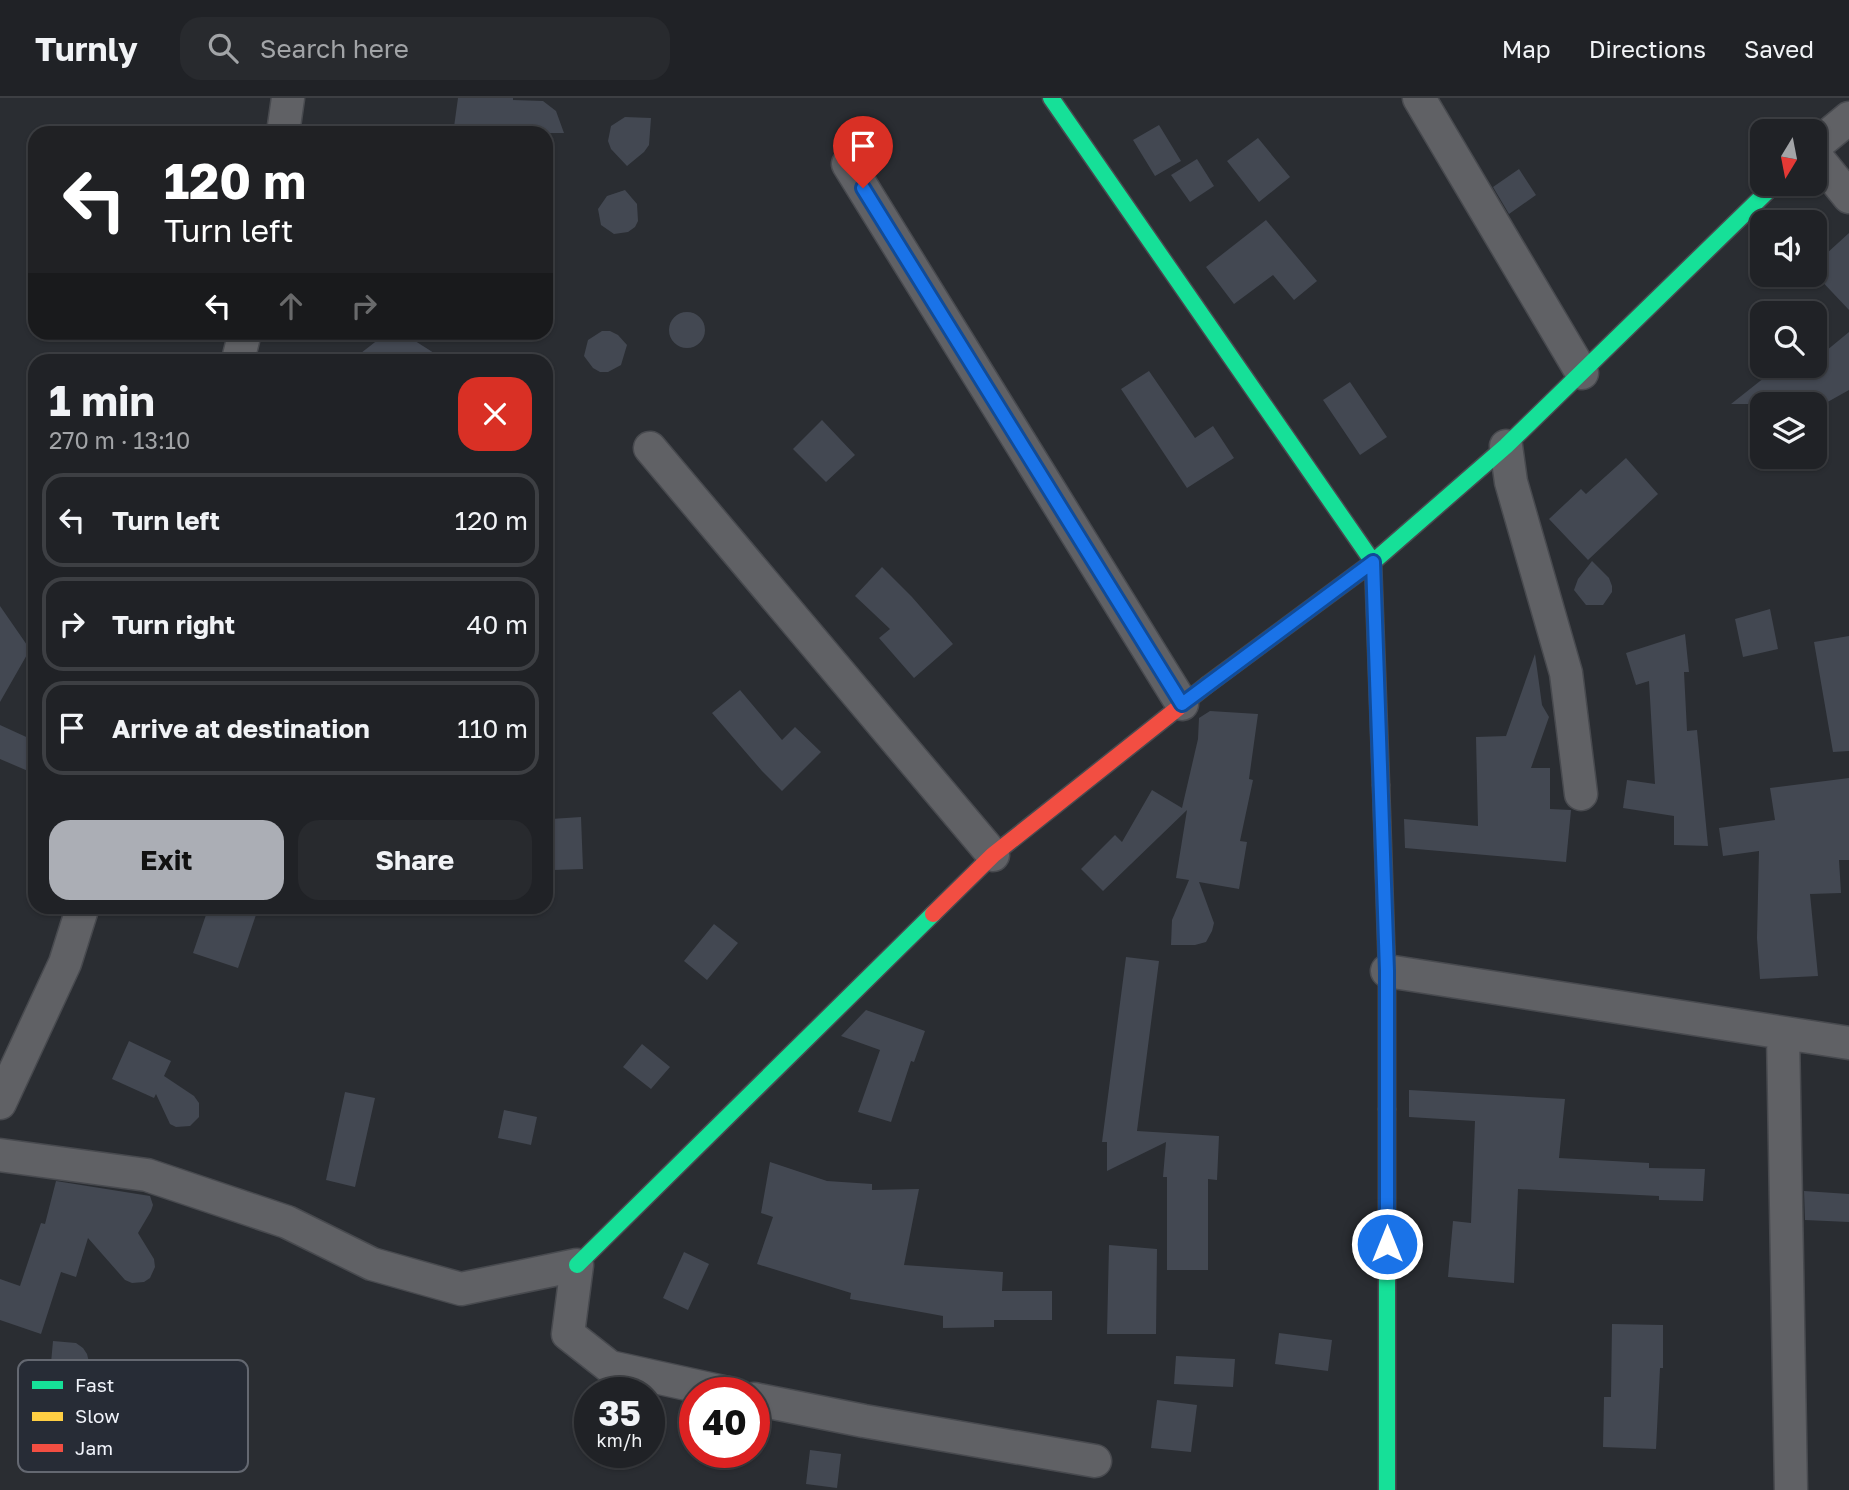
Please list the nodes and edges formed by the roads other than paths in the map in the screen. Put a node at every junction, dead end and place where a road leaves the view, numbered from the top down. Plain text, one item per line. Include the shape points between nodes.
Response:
1 (288, 98) edge
2 (1051, 98) edge
3 (1419, 98) edge
4 (1849, 118) edge
5 (284, 126) edge
6 (1827, 136) edge
7 (848, 164) dead end
8 (1827, 170) edge
9 (1763, 196) edge
10 (1849, 197) edge
11 (1582, 373) junction
12 (1506, 446) junction
13 (650, 448) dead end
14 (1373, 562) junction
15 (1182, 704) junction
16 (1581, 794) dead end
17 (993, 855) junction
18 (80, 914) edge
19 (1387, 971) junction
20 (1783, 1034) junction
21 (1849, 1043) edge
22 (0, 1103) edge
23 (0, 1155) edge
24 (578, 1265) junction
25 (679, 1382) edge
26 (770, 1402) edge
27 (1095, 1461) dead end
28 (1387, 1490) edge
29 (1791, 1490) edge

1 - 5 street
2 - 14 street
3 - 11 street
4 - 6 street
7 - 15 street
8 - 10 street
9 - 11 street
11 - 12 street
12 - 14 street
12 - 16 street via 1511,482 1566,673
13 - 17 street
14 - 15 street
14 - 19 street
15 - 17 street
17 - 24 street
18 - 22 street via 65,963
19 - 20 street
19 - 28 street
20 - 21 street
20 - 29 street
23 - 24 street via 147,1175 287,1222 372,1264 461,1289
24 - 25 street via 568,1334 610,1367
26 - 27 street

